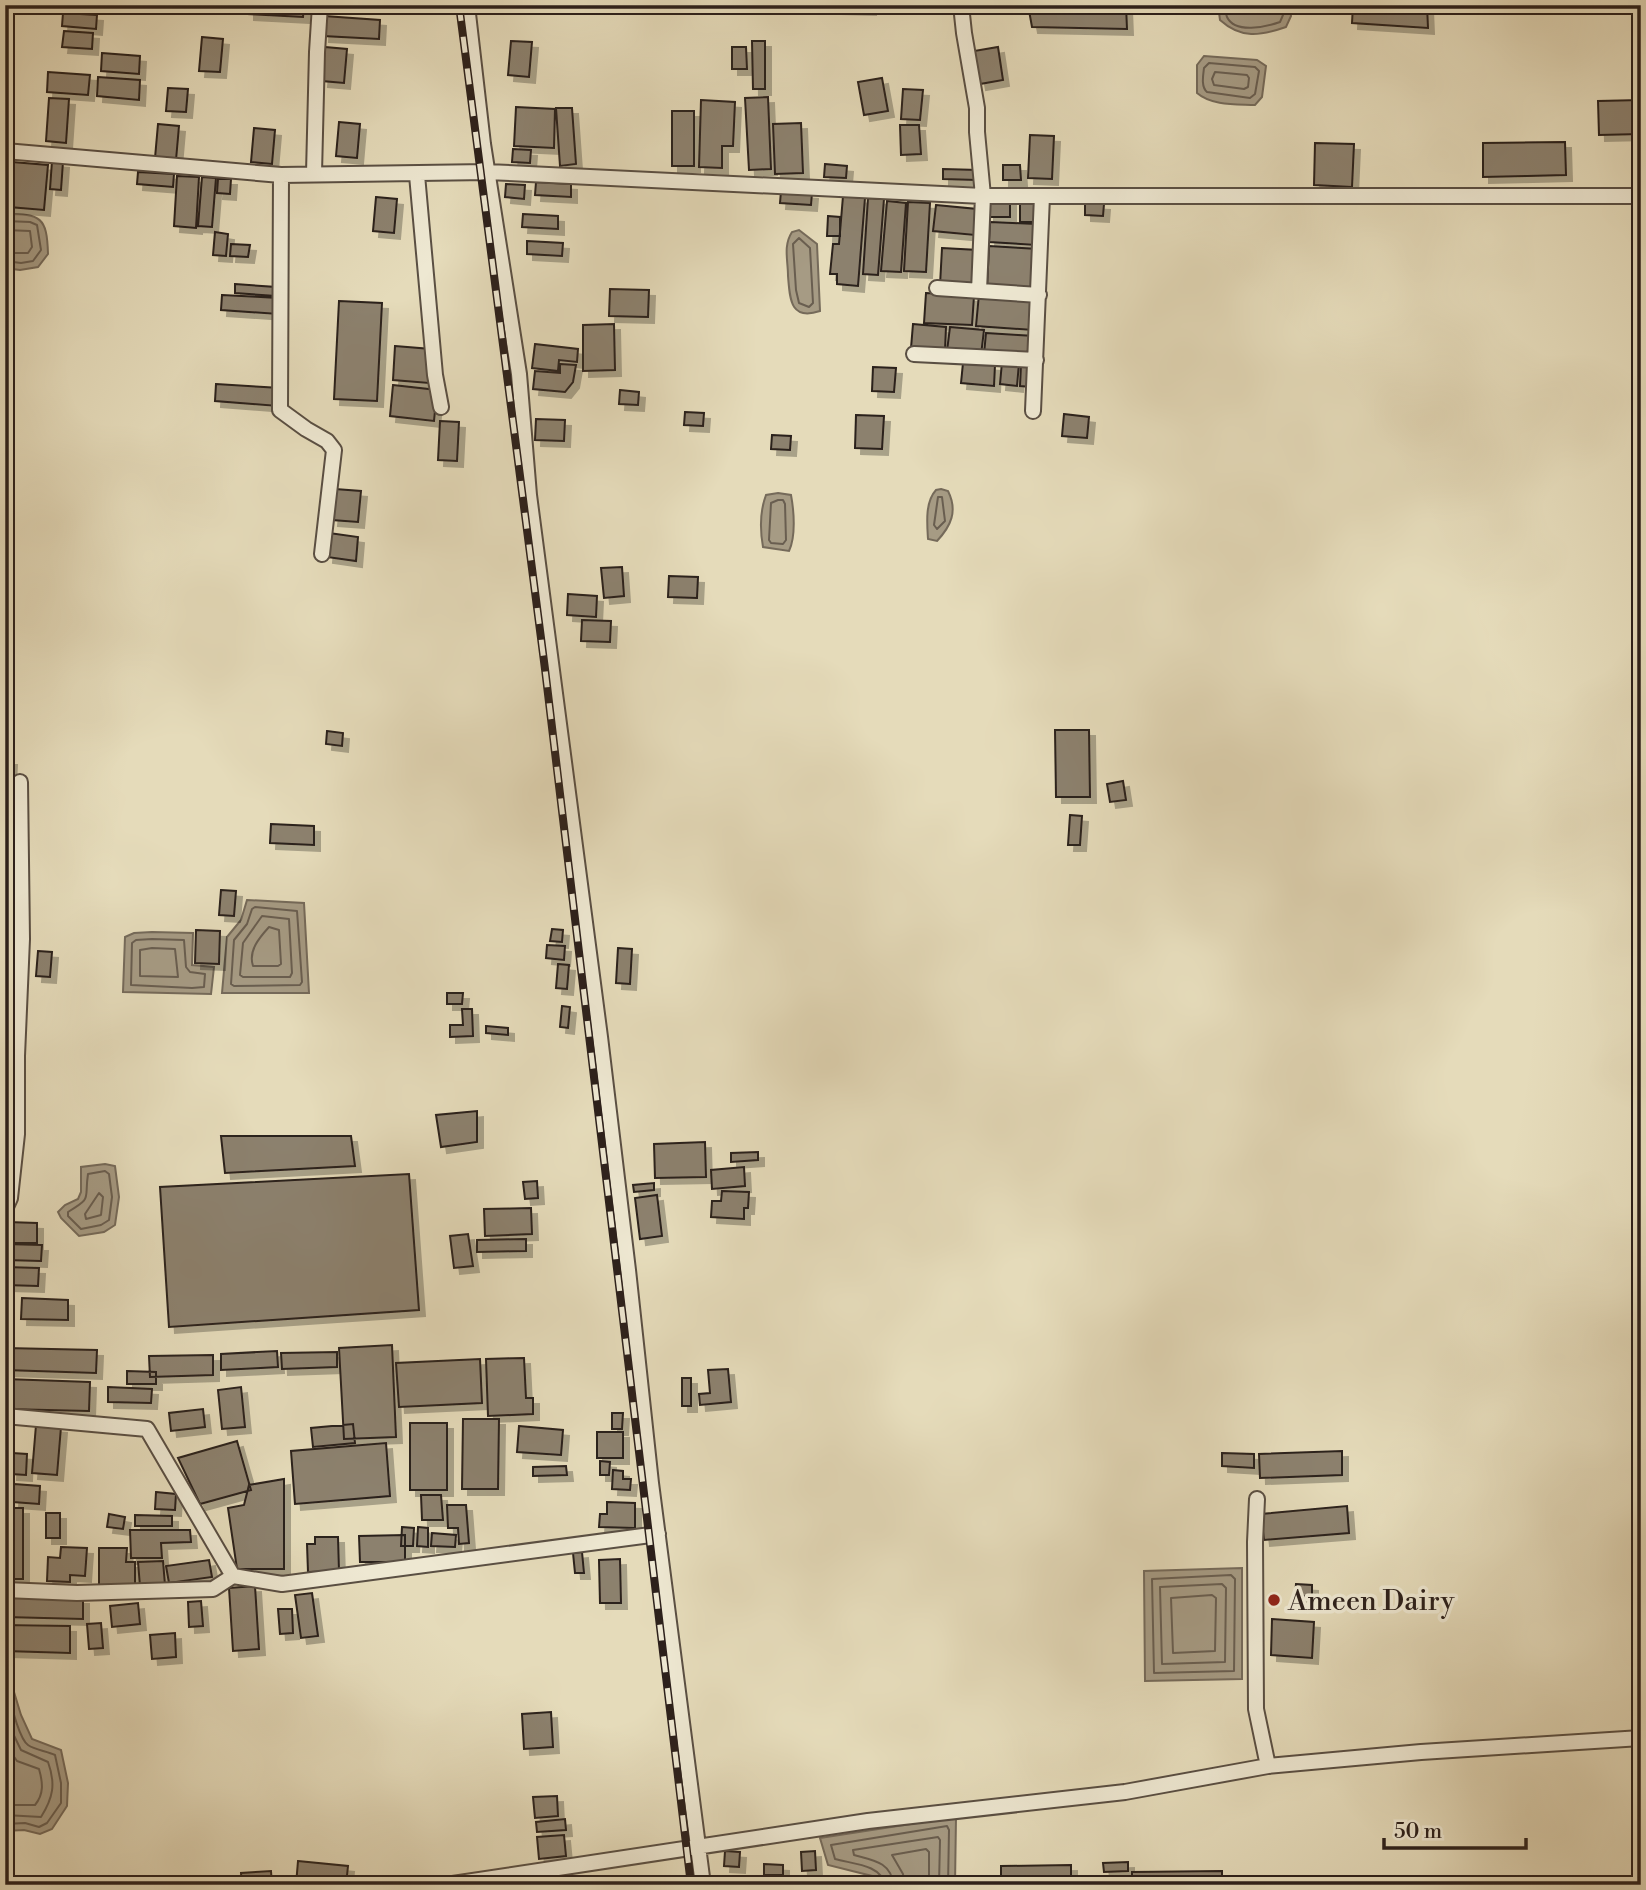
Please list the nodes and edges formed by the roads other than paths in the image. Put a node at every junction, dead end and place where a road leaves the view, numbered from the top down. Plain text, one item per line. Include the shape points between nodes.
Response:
1 (320, 5) edge
2 (467, 5) edge
3 (961, 5) edge
4 (5, 151) edge
5 (487, 172) junction
6 (314, 173) junction
7 (281, 175) junction
8 (417, 175) junction
9 (983, 196) junction
10 (1042, 196) junction
11 (1641, 196) edge
12 (937, 288) dead end
13 (979, 291) junction
14 (1039, 295) junction
15 (915, 354) dead end
16 (1036, 360) junction
17 (442, 407) dead end
18 (1033, 411) dead end
19 (322, 554) dead end
20 (20, 782) dead end
21 (13, 829) edge
22 (5, 1209) edge
23 (5, 1416) edge
24 (1257, 1499) dead end
25 (658, 1534) junction
26 (233, 1576) junction
27 (5, 1590) edge
28 (1641, 1738) edge
29 (1268, 1766) junction
30 (697, 1846) junction
31 (446, 1885) edge
32 (703, 1885) edge

1 - 6 street
2 - 5 street
3 - 9 street via 977,108
4 - 7 street
5 - 8 street
5 - 9 street
5 - 25 street via 519,373 529,495 600,1037
6 - 7 street
6 - 8 street
7 - 19 street via 280,410 334,450
8 - 17 street via 435,375
9 - 10 street
9 - 13 street
10 - 11 street
10 - 14 street
12 - 13 street
13 - 14 street
14 - 16 street
15 - 16 street
16 - 18 street
20 - 21 street
21 - 22 street via 22,939 17,1134
23 - 26 street via 147,1429
24 - 29 street via 1256,1709
25 - 26 street via 282,1584
25 - 30 street
26 - 27 street via 213,1589
28 - 29 street
29 - 30 street via 1125,1792
30 - 31 street
30 - 32 street

